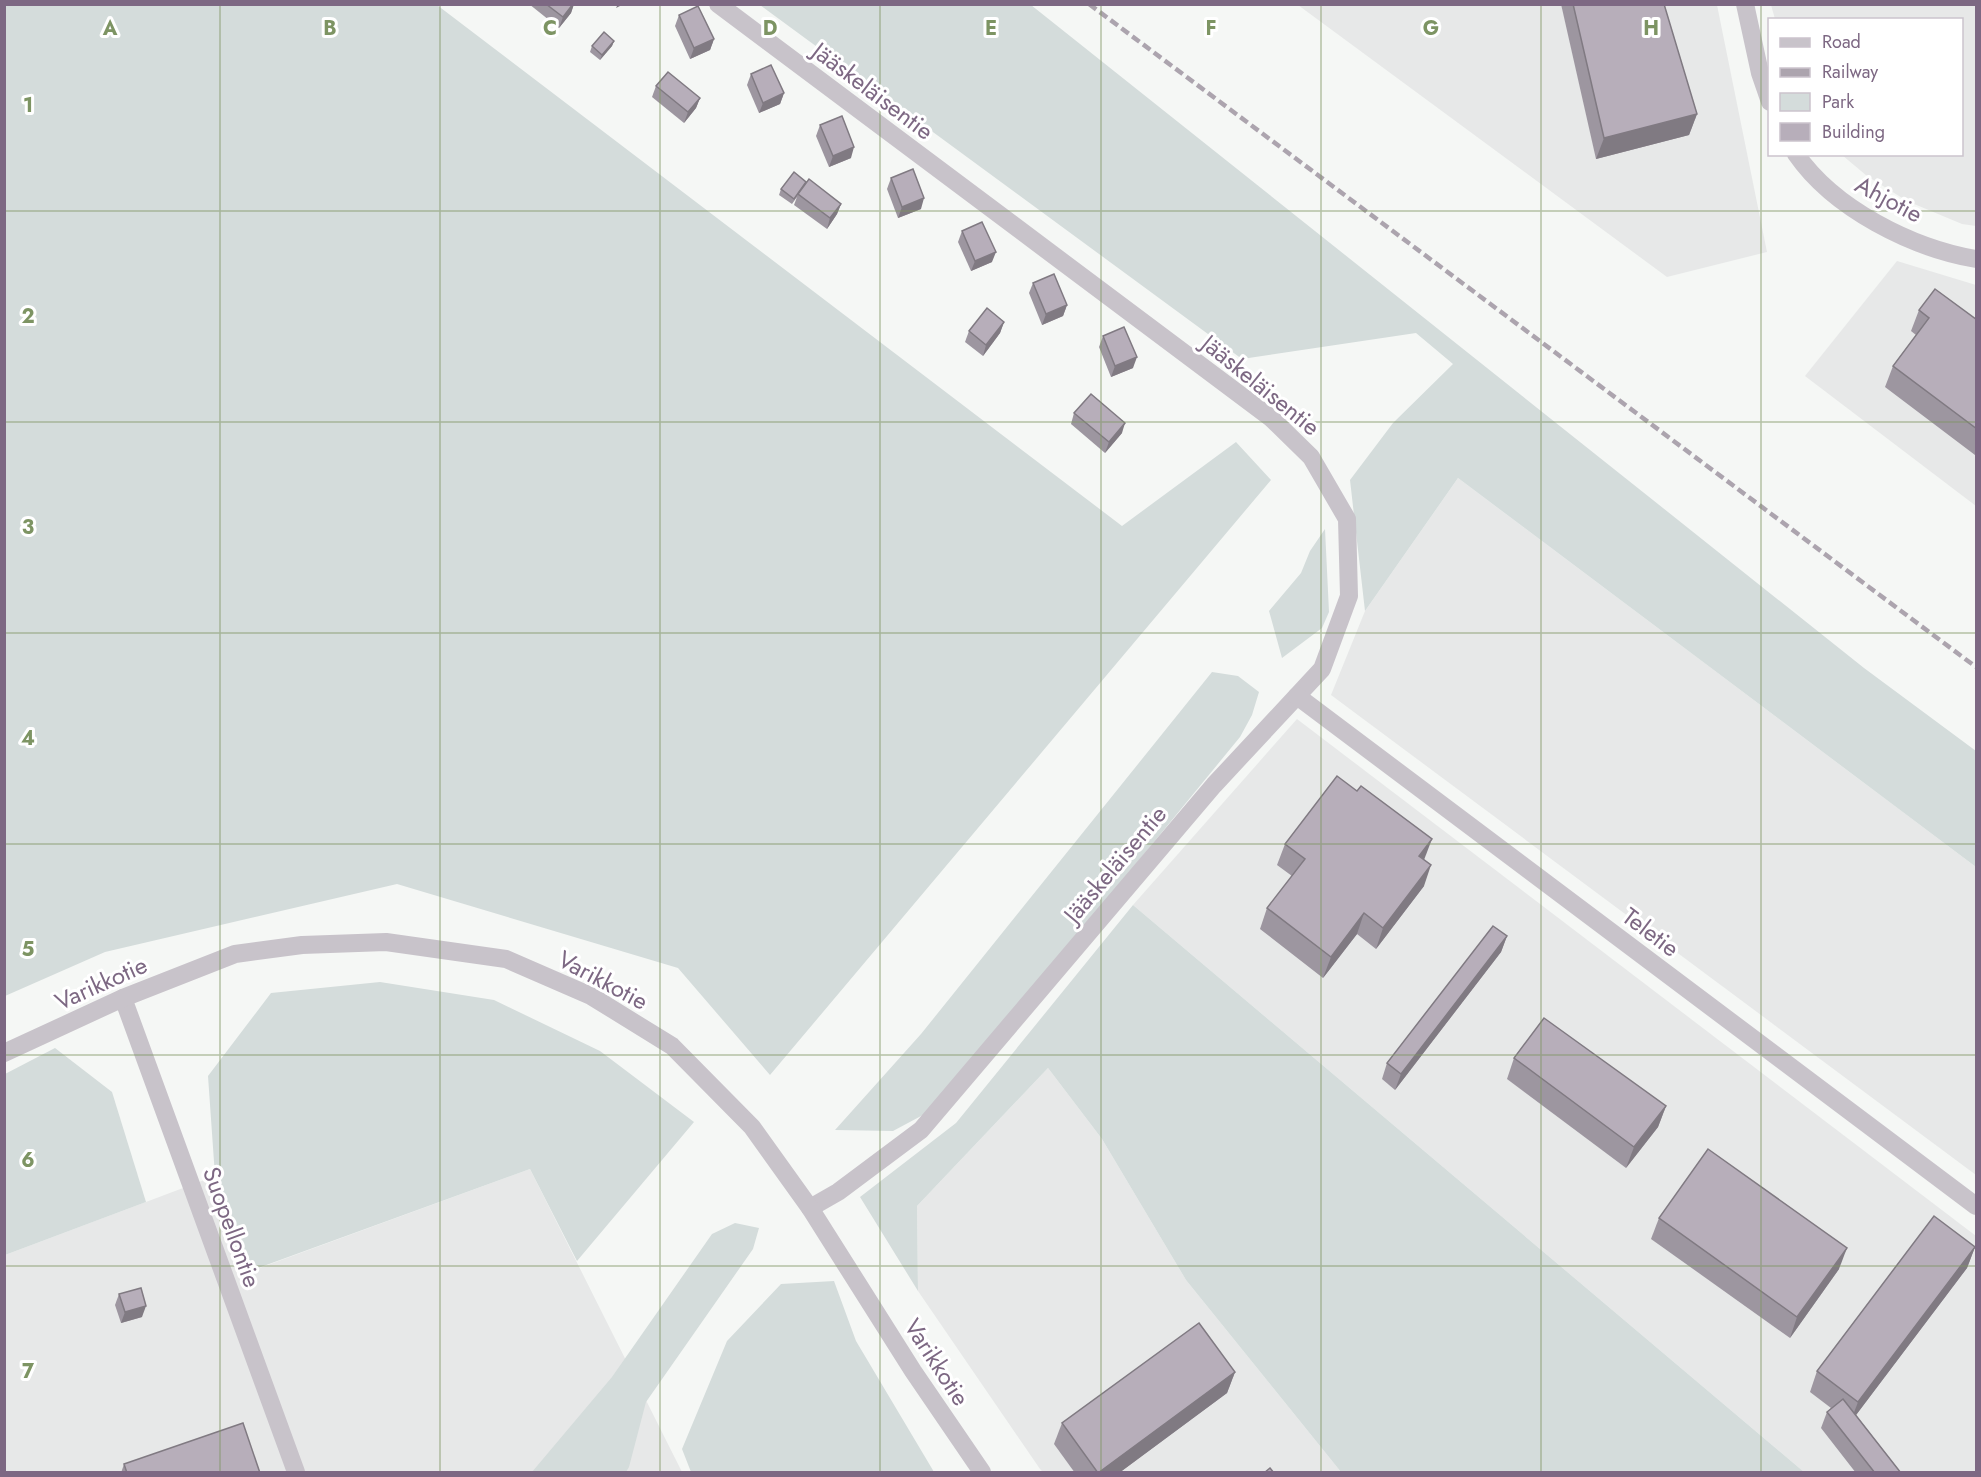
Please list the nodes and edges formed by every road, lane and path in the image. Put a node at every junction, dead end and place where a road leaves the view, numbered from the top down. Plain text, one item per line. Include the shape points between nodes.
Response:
1 (718, 4) edge
2 (1745, 4) edge
3 (1768, 96) edge
4 (1797, 156) edge
5 (1977, 259) edge
6 (1297, 696) junction
7 (123, 998) junction
8 (4, 1053) edge
9 (1977, 1206) edge
10 (810, 1208) junction
11 (296, 1473) edge
12 (982, 1473) edge

1 - 6 street, Jääskeläisentie via 1271,418 1311,457 1347,519 1349,596 1322,669
2 - 3 street
4 - 5 street, Ahjotie via 1808,172 1838,199 1894,233
6 - 9 street, Teletie
6 - 10 street, Jääskeläisentie via 1214,785 921,1130 838,1192
7 - 8 street, Varikkotie
7 - 10 street, Varikkotie via 235,954 302,945 386,942 506,959 591,996 672,1046 752,1127
7 - 11 street, Suopellontie
10 - 12 street, Varikkotie

